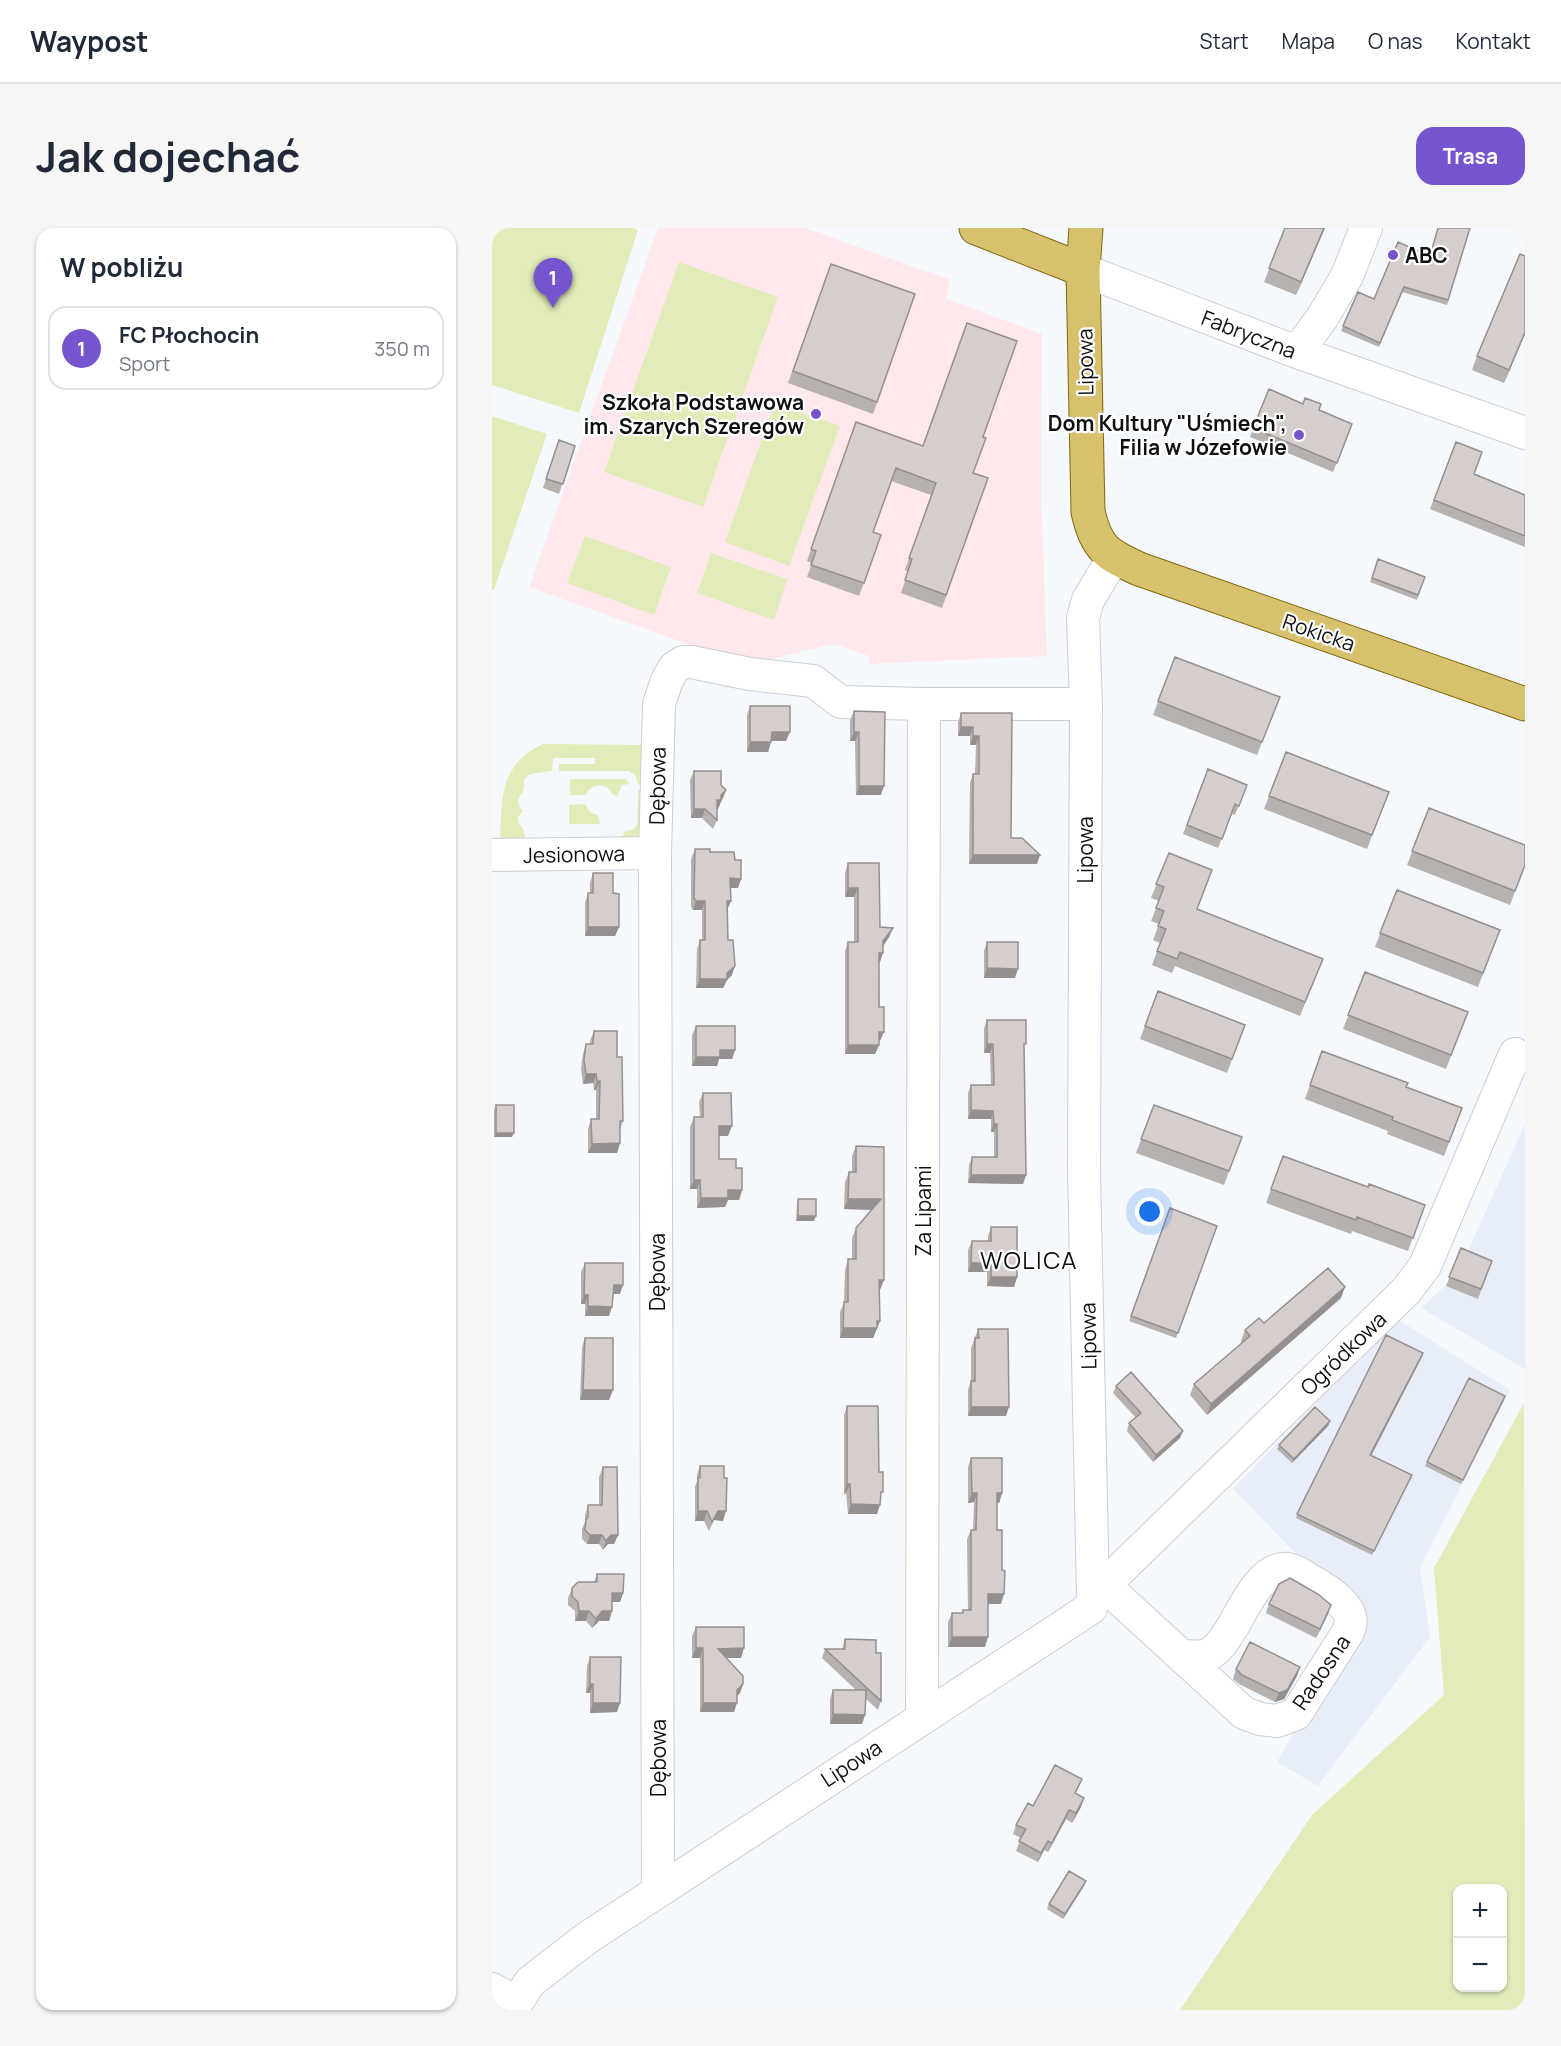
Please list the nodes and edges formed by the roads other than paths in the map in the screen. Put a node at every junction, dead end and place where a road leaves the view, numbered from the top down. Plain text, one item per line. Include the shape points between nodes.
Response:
1 (976, 228) edge
2 (1086, 228) edge
3 (1366, 228) edge
4 (1083, 270) junction
5 (1297, 352) junction
6 (1525, 432) edge
7 (1114, 557) junction
8 (924, 704) junction
9 (1525, 704) edge
10 (1086, 705) junction
11 (656, 853) junction
12 (492, 855) edge
13 (1515, 1054) dead end
14 (1099, 1590) junction
15 (1182, 1656) junction
16 (922, 1717) junction
17 (658, 1890) junction
18 (507, 2001) edge

1 - 4 main road, Fabryczna
2 - 4 main road, Lipowa
3 - 5 street via 1347,276
4 - 5 street, Fabryczna
4 - 7 main road, Lipowa via 1088,512 1099,545
5 - 6 street, Fabryczna
7 - 9 main road, Rokicka
7 - 10 street, Lipowa via 1090,595 1083,618
8 - 10 street
8 - 11 street, Dębowa via 841,702 813,681 683,662 667,680 659,704
8 - 16 street, Za Lipami
10 - 14 street, Lipowa via 1084,1168
11 - 12 street, Jesionowa
11 - 17 street, Dębowa
13 - 14 street, Ogródkowa via 1419,1275
14 - 15 street, Radosna
14 - 16 street, Lipowa via 1091,1608
15 - 15 street, Radosna via 1244,1713 1277,1720 1296,1714 1348,1632 1351,1615 1331,1592 1290,1569 1279,1569 1266,1576 1253,1592 1221,1645 1197,1657
16 - 17 street, Lipowa
17 - 18 street, Lipowa via 587,1938

